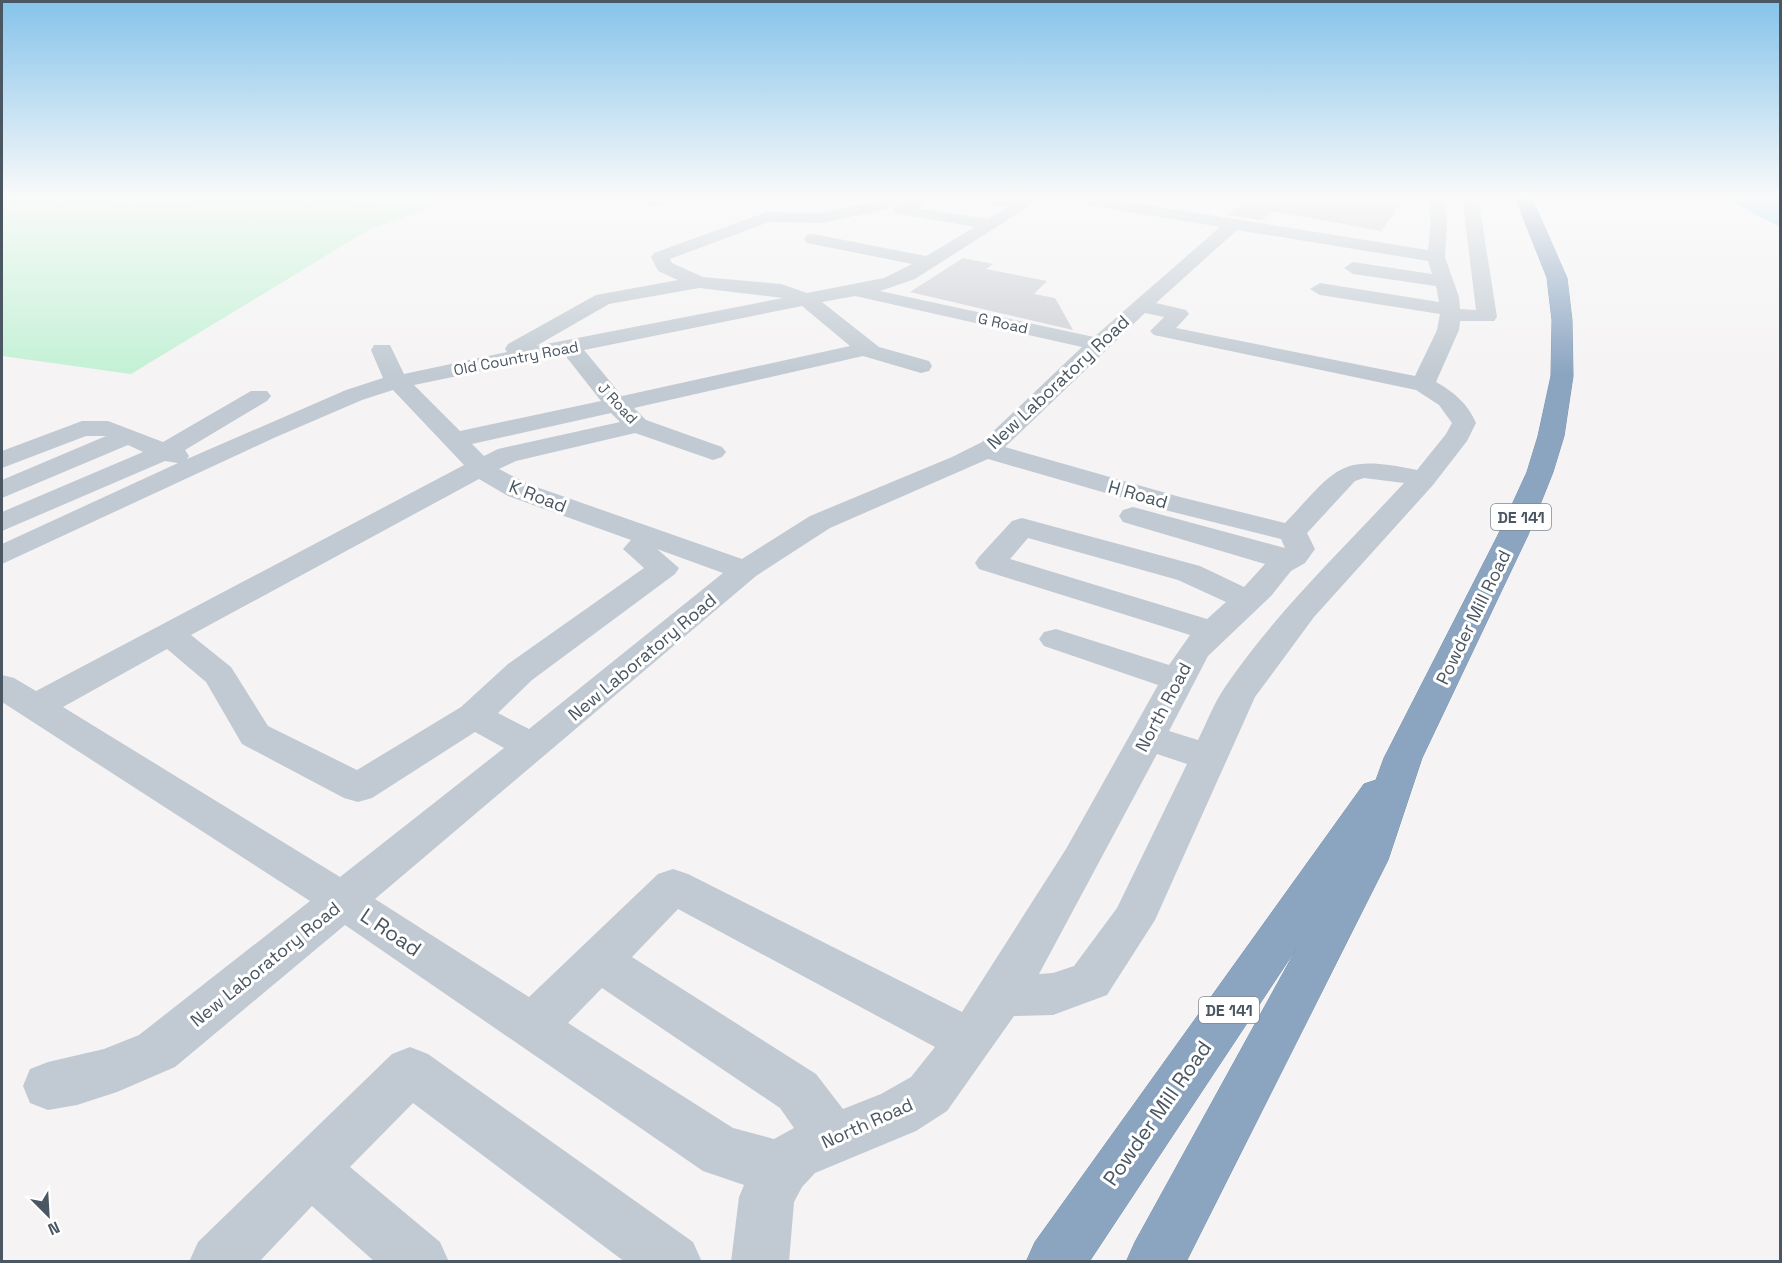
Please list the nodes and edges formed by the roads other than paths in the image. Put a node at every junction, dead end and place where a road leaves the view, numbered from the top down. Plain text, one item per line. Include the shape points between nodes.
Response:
1 (666, 255) edge
2 (893, 255) edge
3 (940, 255) edge
4 (1188, 255) edge
5 (1369, 255) edge
6 (1439, 255) edge
7 (1478, 255) edge
8 (1547, 255) edge
9 (928, 262) junction
10 (1353, 268) dead end
11 (699, 282) junction
12 (889, 284) junction
13 (1439, 285) junction
14 (1388, 287) dead end
15 (1320, 289) dead end
16 (781, 290) junction
17 (857, 292) junction
18 (808, 301) junction
19 (908, 302) junction
20 (1141, 306) junction
21 (1177, 316) junction
22 (541, 334) junction
23 (1098, 344) junction
24 (570, 347) junction
25 (867, 349) junction
26 (382, 350) dead end
27 (501, 360) junction
28 (921, 366) dead end
29 (1427, 376) junction
30 (398, 382) junction
31 (259, 396) dead end
32 (616, 404) junction
33 (637, 424) junction
34 (129, 436) junction
35 (456, 440) junction
36 (986, 450) junction
37 (166, 451) junction
38 (713, 452) dead end
39 (2, 460) edge
40 (197, 464) junction
41 (481, 467) junction
42 (1423, 479) junction
43 (2, 490) edge
44 (2, 522) edge
45 (653, 538) junction
46 (1290, 547) junction
47 (2, 555) edge
48 (745, 570) junction
49 (1247, 600) junction
50 (1213, 631) junction
51 (169, 634) junction
52 (1056, 639) dead end
53 (1178, 680) junction
54 (18, 697) edge
55 (474, 716) junction
56 (1147, 737) junction
57 (532, 747) junction
58 (1209, 757) junction
59 (1403, 758) junction
60 (344, 901) junction
61 (598, 960) junction
62 (1000, 996) junction
63 (533, 1026) junction
64 (970, 1041) junction
65 (48, 1086) dead end
66 (833, 1139) junction
67 (783, 1168) junction
68 (310, 1169) junction
69 (218, 1262) edge
70 (420, 1262) edge
71 (674, 1262) edge
72 (760, 1262) edge
73 (1055, 1262) edge
74 (1155, 1262) edge

1 - 11 lane via 660,257 665,267
2 - 9 lane
3 - 9 lane, Old Country Road
4 - 20 lane, New Laboratory Road via 1169,268
5 - 13 lane via 1387,258
6 - 13 lane
7 - 13 lane via 1487,317
8 - 59 highway, Powder Mill Road / DE 141 via 1557,278 1562,320 1562,376 1551,435 1513,535
9 - 12 lane, Old Country Road
10 - 13 lane
11 - 16 lane
11 - 22 lane via 603,299
12 - 17 lane, Old Country Road
12 - 19 lane via 888,291
13 - 14 lane
13 - 15 lane
13 - 29 lane via 1448,330
16 - 18 lane
16 - 22 lane
17 - 18 lane, Old Country Road
17 - 19 lane, G Road
18 - 24 lane, Old Country Road
18 - 25 lane
19 - 23 lane, G Road
20 - 21 lane
20 - 23 lane, New Laboratory Road
21 - 29 lane
21 - 29 lane via 1161,331 1266,352
22 - 27 lane
23 - 36 lane, New Laboratory Road
24 - 27 lane, Old Country Road
24 - 32 lane, J Road
25 - 28 lane
25 - 32 lane
26 - 30 lane, K Road
27 - 30 lane, Old Country Road
29 - 42 lane via 1461,414 1464,423
30 - 35 lane, K Road
30 - 40 lane, Old Country Road via 354,395
31 - 37 lane
32 - 33 lane, J Road
32 - 35 lane
33 - 38 lane, J Road
33 - 41 lane via 507,455
34 - 37 lane
34 - 39 lane via 108,428 82,429
34 - 43 lane
35 - 41 lane, K Road
36 - 46 lane, H Road via 1126,490 1118,508 1122,513
36 - 48 lane, New Laboratory Road via 820,522
37 - 40 lane
37 - 44 lane
40 - 47 lane, Old Country Road
41 - 45 lane, K Road via 518,490
41 - 51 lane
42 - 46 lane, North Road via 1355,470 1346,475
42 - 58 lane via 1269,651 1238,695
45 - 48 lane, K Road
45 - 55 lane via 638,549 664,568 520,672
46 - 49 lane, North Road via 1280,565
48 - 57 lane, New Laboratory Road
49 - 50 lane, North Road
49 - 50 lane via 1189,573 1022,527 990,563
50 - 53 lane, North Road via 1193,652
51 - 54 lane
51 - 55 lane via 219,675 255,735 358,788
52 - 53 lane
53 - 56 lane, North Road
54 - 60 lane, L Road
55 - 57 lane
56 - 58 lane
56 - 62 lane, North Road via 1081,861
57 - 60 lane, New Laboratory Road
58 - 62 lane via 1133,920 1090,981 1053,994
59 - 73 highway, Powder Mill Road / DE 141
59 - 74 highway, Powder Mill Road / DE 141 via 1367,860
60 - 63 lane, L Road
60 - 65 lane, New Laboratory Road via 157,1051 122,1068
61 - 63 lane
61 - 64 lane via 673,886
61 - 66 lane via 798,1091
62 - 64 lane, North Road
63 - 67 lane, L Road via 722,1152
64 - 66 lane, North Road via 929,1094 898,1113
66 - 67 lane, North Road via 796,1154
67 - 72 lane, North Road via 767,1197
68 - 69 lane
68 - 70 lane
68 - 71 lane via 410,1071

